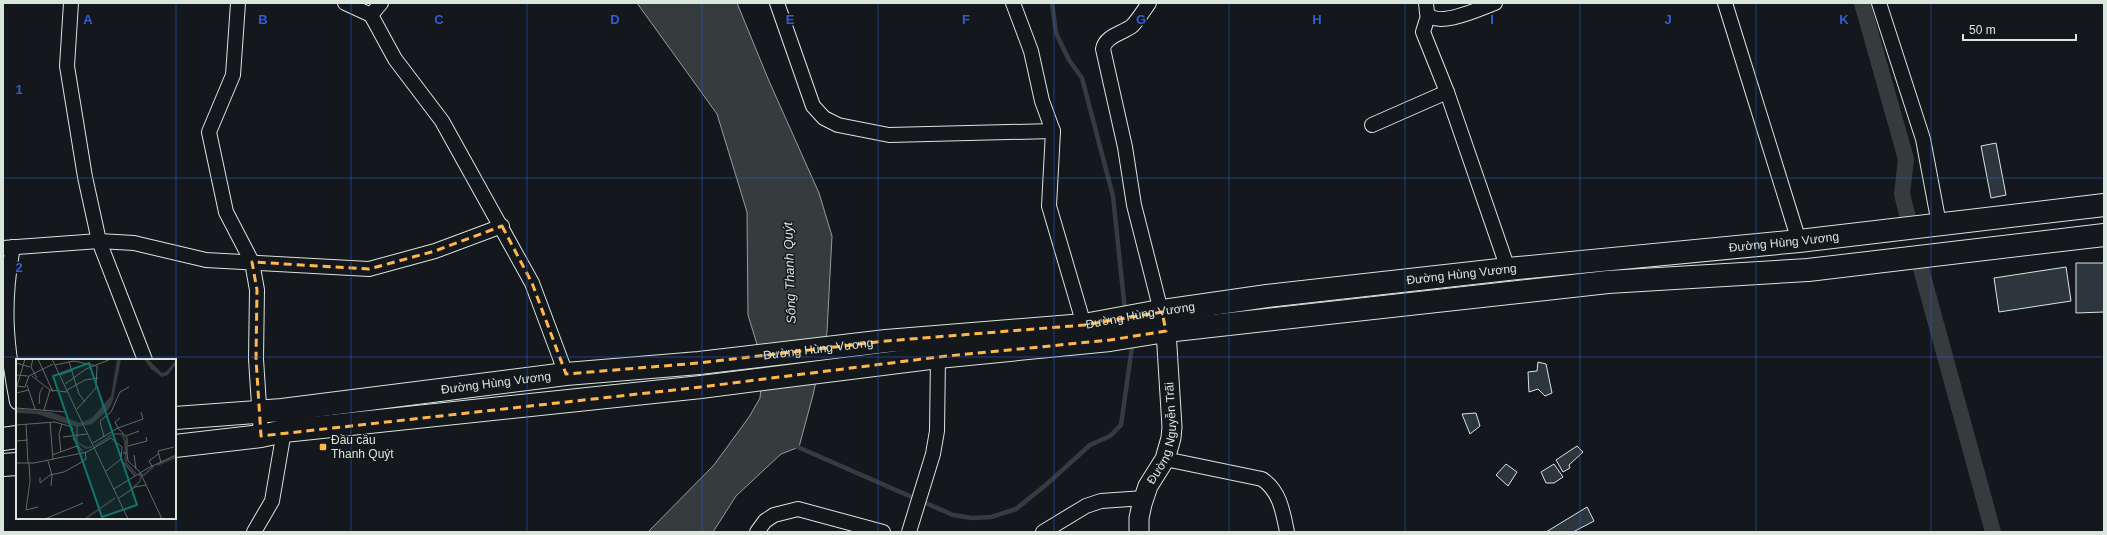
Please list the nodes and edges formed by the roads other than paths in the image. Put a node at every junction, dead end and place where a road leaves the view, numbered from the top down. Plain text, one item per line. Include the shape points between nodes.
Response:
1 (71, 3) edge
2 (238, 3) edge
3 (345, 3) edge
4 (381, 3) edge
5 (777, 3) edge
6 (1013, 3) edge
7 (1149, 3) edge
8 (1495, 3) edge
9 (1726, 3) edge
10 (1879, 3) edge
11 (1427, 9) edge
12 (371, 15) junction
13 (1447, 92) junction
14 (1372, 125) dead end
15 (1053, 131) junction
16 (2104, 205) edge
17 (1939, 224) junction
18 (502, 226) junction
19 (2104, 236) edge
20 (99, 241) junction
21 (1800, 241) junction
22 (8, 247) edge
23 (252, 262) junction
24 (1508, 269) junction
25 (1159, 319) junction
26 (1099, 329) junction
27 (938, 357) junction
28 (145, 359) edge
29 (566, 374) junction
30 (16, 396) edge
31 (258, 412) junction
32 (176, 418) edge
33 (283, 420) junction
34 (261, 436) junction
35 (16, 437) edge
36 (3, 439) edge
37 (176, 446) edge
38 (1165, 459) junction
39 (16, 464) edge
40 (3, 465) edge
41 (1144, 498) junction
42 (1046, 531) edge
43 (254, 532) edge
44 (757, 532) edge
45 (883, 532) edge
46 (909, 532) edge
47 (1139, 532) edge
48 (1287, 532) edge

1 - 20 street via 67,66 85,177
2 - 23 street via 233,75 209,132 226,212
3 - 12 street
4 - 12 street
5 - 15 street via 813,106 824,118 838,125 888,135 914,136
6 - 15 street via 1031,51 1042,101
7 - 25 street via 1132,26 1109,39 1103,49
8 - 11 street via 1456,17 1437,20
9 - 21 street
10 - 17 street via 1923,139
11 - 13 street via 1423,32
12 - 18 street via 395,59 442,121
13 - 14 street
13 - 24 street
15 - 26 street via 1049,206
16 - 17 highway, Đường Hùng Vương
17 - 21 highway, Đường Hùng Vương
18 - 23 street via 435,251 369,269
18 - 29 street via 532,283
19 - 25 highway, Đường Hùng Vương via 1808,270 1608,282
20 - 22 street
20 - 23 street via 134,244 206,260
20 - 28 street
21 - 24 highway, Đường Hùng Vương
22 - 30 street via 6,335
23 - 31 street via 257,290
24 - 25 highway, Đường Hùng Vương via 1267,296
25 - 26 highway, Đường Hùng Vương
25 - 38 street, Đường Nguyễn Trãi via 1172,426
26 - 27 highway, Đường Hùng Vương
26 - 29 highway, Đường Hùng Vương via 886,341 699,363
27 - 33 highway, Đường Hùng Vương via 701,387
27 - 46 street via 937,431
29 - 33 highway, Đường Hùng Vương
31 - 32 highway, Đường Hùng Vương
31 - 33 highway, Đường Hùng Vương
31 - 34 street
33 - 34 highway, Đường Hùng Vương
33 - 43 street via 272,501
34 - 37 highway, Đường Hùng Vương
35 - 36 highway
38 - 41 street, Đường Nguyễn Trãi via 1148,486
38 - 48 street via 1262,479 1273,488 1283,508
39 - 40 highway
41 - 42 street via 1121,499 1086,506
41 - 47 street, Đường Nguyễn Trãi via 1139,518
44 - 45 street via 765,521 774,515 798,509

